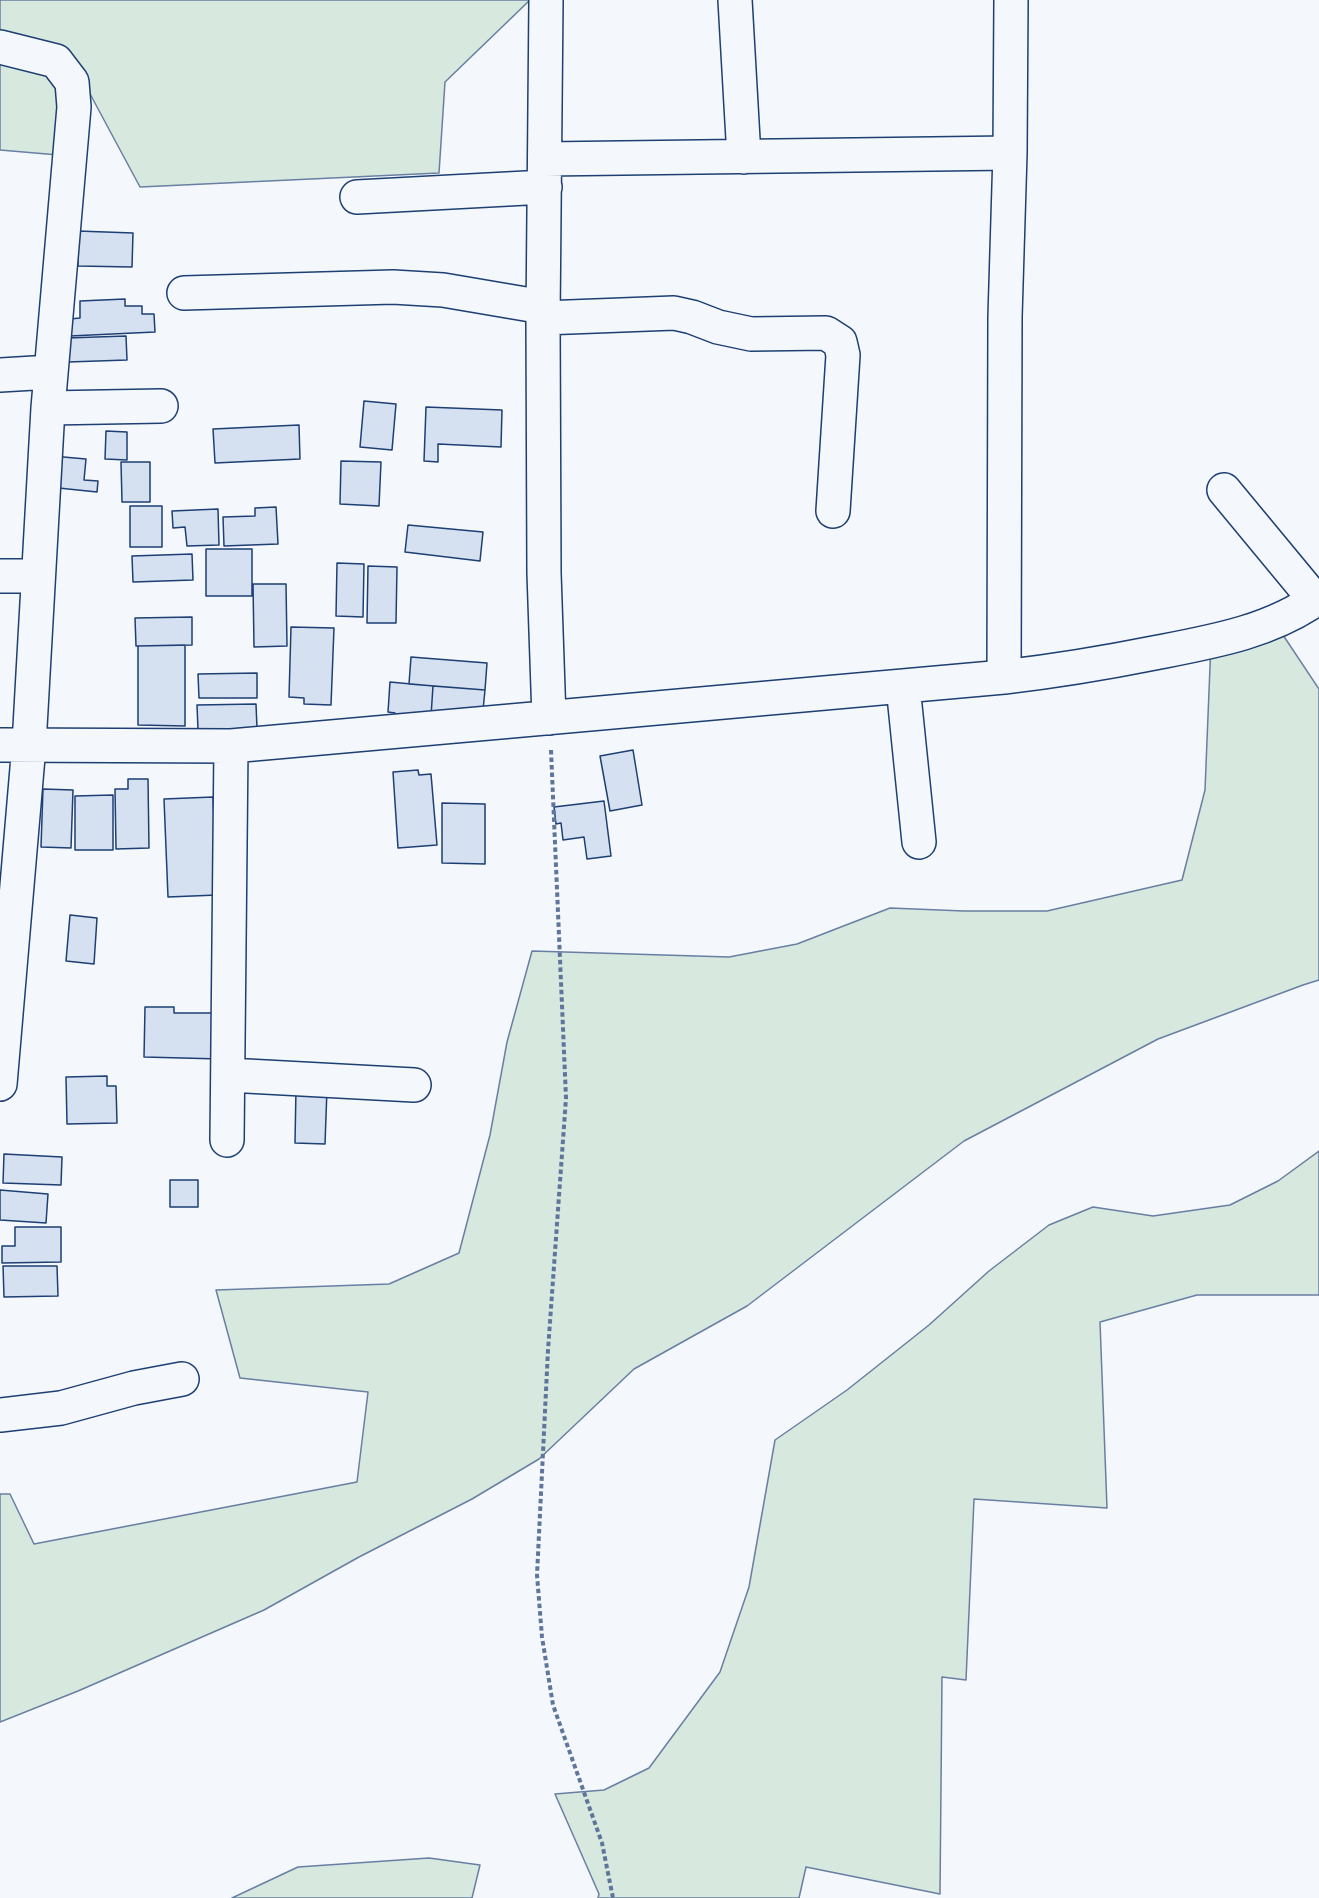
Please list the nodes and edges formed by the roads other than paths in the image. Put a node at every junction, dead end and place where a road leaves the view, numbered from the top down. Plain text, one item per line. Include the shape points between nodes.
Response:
1 (546, 0) edge
2 (735, 0) edge
3 (1011, 0) edge
4 (0, 47) edge
5 (1010, 153) junction
6 (744, 157) junction
7 (545, 173) junction
8 (357, 197) dead end
9 (184, 293) dead end
10 (543, 313) junction
11 (51, 372) junction
12 (0, 375) edge
13 (161, 406) dead end
14 (48, 408) junction
15 (1224, 490) dead end
16 (833, 511) dead end
17 (0, 576) edge
18 (38, 576) junction
19 (1318, 608) edge
20 (1004, 677) junction
21 (903, 687) junction
22 (549, 718) junction
23 (15, 745) edge
24 (231, 746) junction
25 (919, 842) dead end
26 (228, 1075) junction
27 (0, 1084) edge
28 (414, 1085) dead end
29 (227, 1140) dead end
30 (182, 1379) dead end
31 (0, 1415) edge

1 - 7 street
2 - 6 street
3 - 5 street
4 - 11 street via 56,62 72,82 74,107
5 - 6 street
5 - 20 street via 1005,317
6 - 7 street
7 - 8 street
7 - 10 street
9 - 10 street via 393,287 443,290
10 - 16 street via 674,313 751,334 826,333 840,342 843,355
10 - 22 street
11 - 12 street
11 - 14 street
13 - 14 street
14 - 18 street
15 - 19 street
17 - 18 street
18 - 23 street
19 - 20 street via 1211,642 1072,669
20 - 21 street
21 - 22 street
21 - 25 street
22 - 24 street
23 - 24 street
23 - 27 street
24 - 26 street
26 - 28 street
26 - 29 street
30 - 31 street via 61,1408

